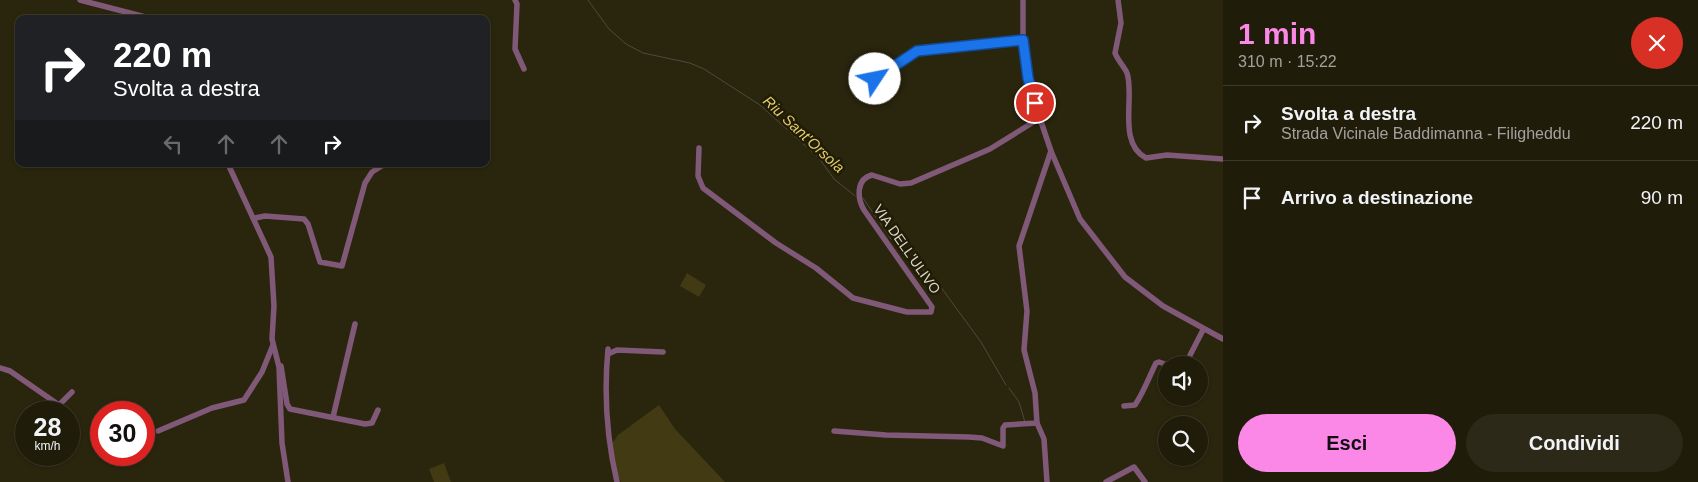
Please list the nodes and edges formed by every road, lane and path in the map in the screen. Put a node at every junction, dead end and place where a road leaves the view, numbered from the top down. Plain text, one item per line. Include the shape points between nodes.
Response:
1 (80, 0) edge
2 (515, 0) edge
3 (1023, 0) edge
4 (1118, 0) edge
5 (138, 15) edge
6 (1023, 40) junction
7 (524, 69) dead end
8 (852, 84) dead end
9 (1040, 118) junction
10 (699, 148) dead end
11 (1051, 151) junction
12 (1223, 159) edge
13 (229, 167) edge
14 (380, 167) edge
15 (255, 218) junction
16 (355, 324) dead end
17 (1204, 330) junction
18 (1223, 339) edge
19 (273, 342) junction
20 (663, 352) dead end
21 (1190, 356) edge
22 (1158, 362) edge
23 (0, 368) edge
24 (72, 392) dead end
25 (1124, 406) dead end
26 (378, 410) dead end
27 (333, 417) junction
28 (1037, 423) junction
29 (158, 431) dead end
30 (834, 431) dead end
31 (288, 482) edge
32 (617, 482) edge
33 (1047, 482) edge
34 (1106, 482) edge
35 (1145, 482) edge

1 - 5 street
2 - 7 street via 515,49
3 - 6 street
4 - 12 street via 1121,23 1115,53 1127,73 1129,122 1137,149 1146,158 1167,155
6 - 8 street via 917,51 875,79
6 - 9 street via 1028,78
9 - 10 street, VIA DELL'ULIVO via 990,149 924,178 900,184 872,175 860,185 860,204 932,307 931,312 925,313 907,312 853,298 816,268 776,243 703,188 698,176
9 - 11 street
11 - 17 street via 1080,219 1112,264 1163,306
11 - 28 street via 1019,246 1027,311 1024,350 1035,393
13 - 15 street
14 - 15 street via 365,183 342,266 320,262 304,219
15 - 19 street via 272,257
16 - 27 street
17 - 18 street
17 - 21 street
19 - 27 street via 276,342 290,409
19 - 29 street via 262,372 244,400 212,408
19 - 31 street
20 - 32 street via 608,352 606,373 612,460
22 - 25 street via 1135,405
23 - 24 street via 58,405
26 - 27 street via 370,424
28 - 30 street via 1005,425 1003,446 969,436
28 - 33 street via 1044,439
34 - 35 street via 1134,467

